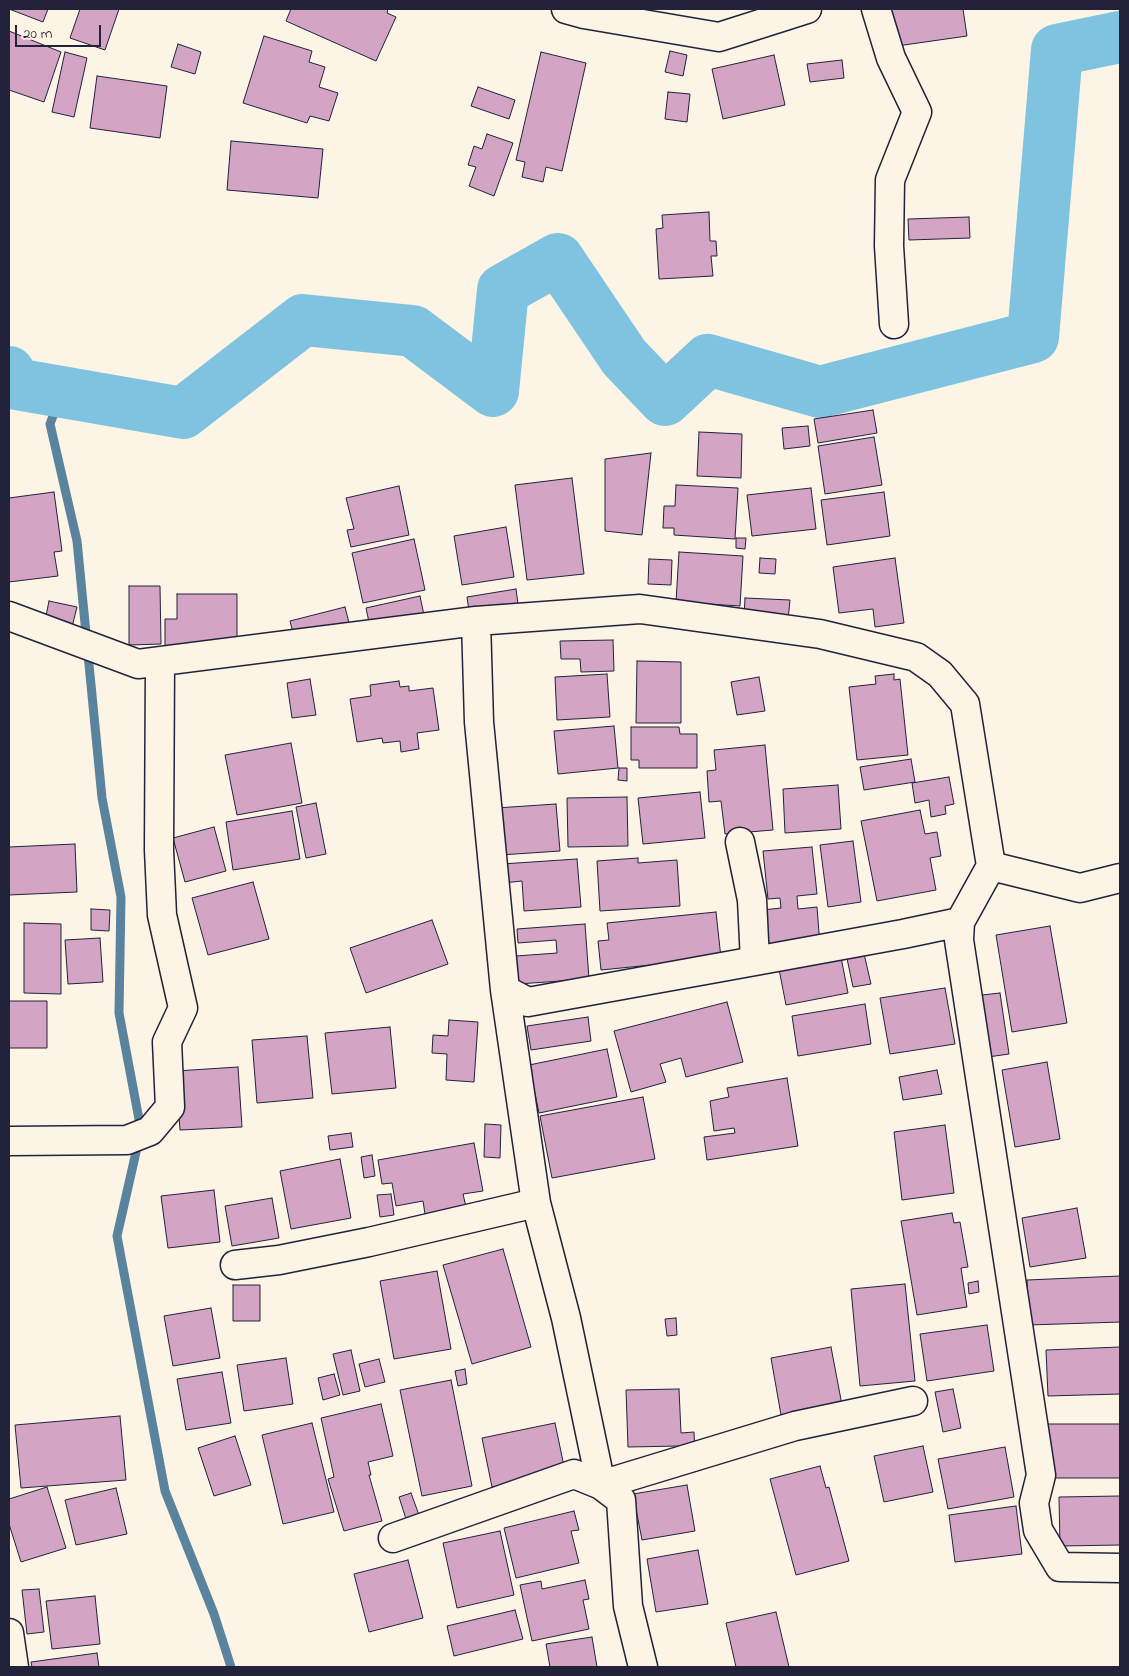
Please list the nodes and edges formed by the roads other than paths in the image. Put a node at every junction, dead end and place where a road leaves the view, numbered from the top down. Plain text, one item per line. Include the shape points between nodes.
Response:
1 (566, 9) edge
2 (807, 9) edge
3 (876, 9) edge
4 (894, 324) dead end
5 (9, 616) edge
6 (476, 621) junction
7 (160, 660) junction
8 (740, 842) dead end
9 (991, 866) junction
10 (1120, 878) edge
11 (960, 922) junction
12 (755, 961) junction
13 (505, 990) junction
14 (9, 1141) edge
15 (536, 1203) junction
16 (235, 1265) dead end
17 (913, 1402) dead end
18 (602, 1484) junction
19 (393, 1538) dead end
20 (1120, 1568) edge
21 (9, 1633) edge
22 (14, 1667) edge
23 (643, 1667) edge

1 - 2 street via 719,37
3 - 4 street via 891,58 917,112 890,180 889,246
5 - 7 street via 138,664
6 - 7 street
6 - 9 street via 640,609 820,634 916,657 940,674 965,704
6 - 13 street via 479,722
7 - 14 street via 162,915 183,1008 167,1042 170,1107 139,1135
8 - 12 street via 752,900
9 - 10 street via 1080,888
9 - 11 street
11 - 12 street
11 - 20 street via 960,950 1041,1475 1034,1503 1038,1530 1060,1567
12 - 13 street via 528,1002
13 - 15 street
15 - 16 street via 288,1259
15 - 18 street via 566,1318
17 - 18 street via 795,1426
18 - 19 street via 574,1474
18 - 23 street via 621,1500 628,1606
21 - 22 street

